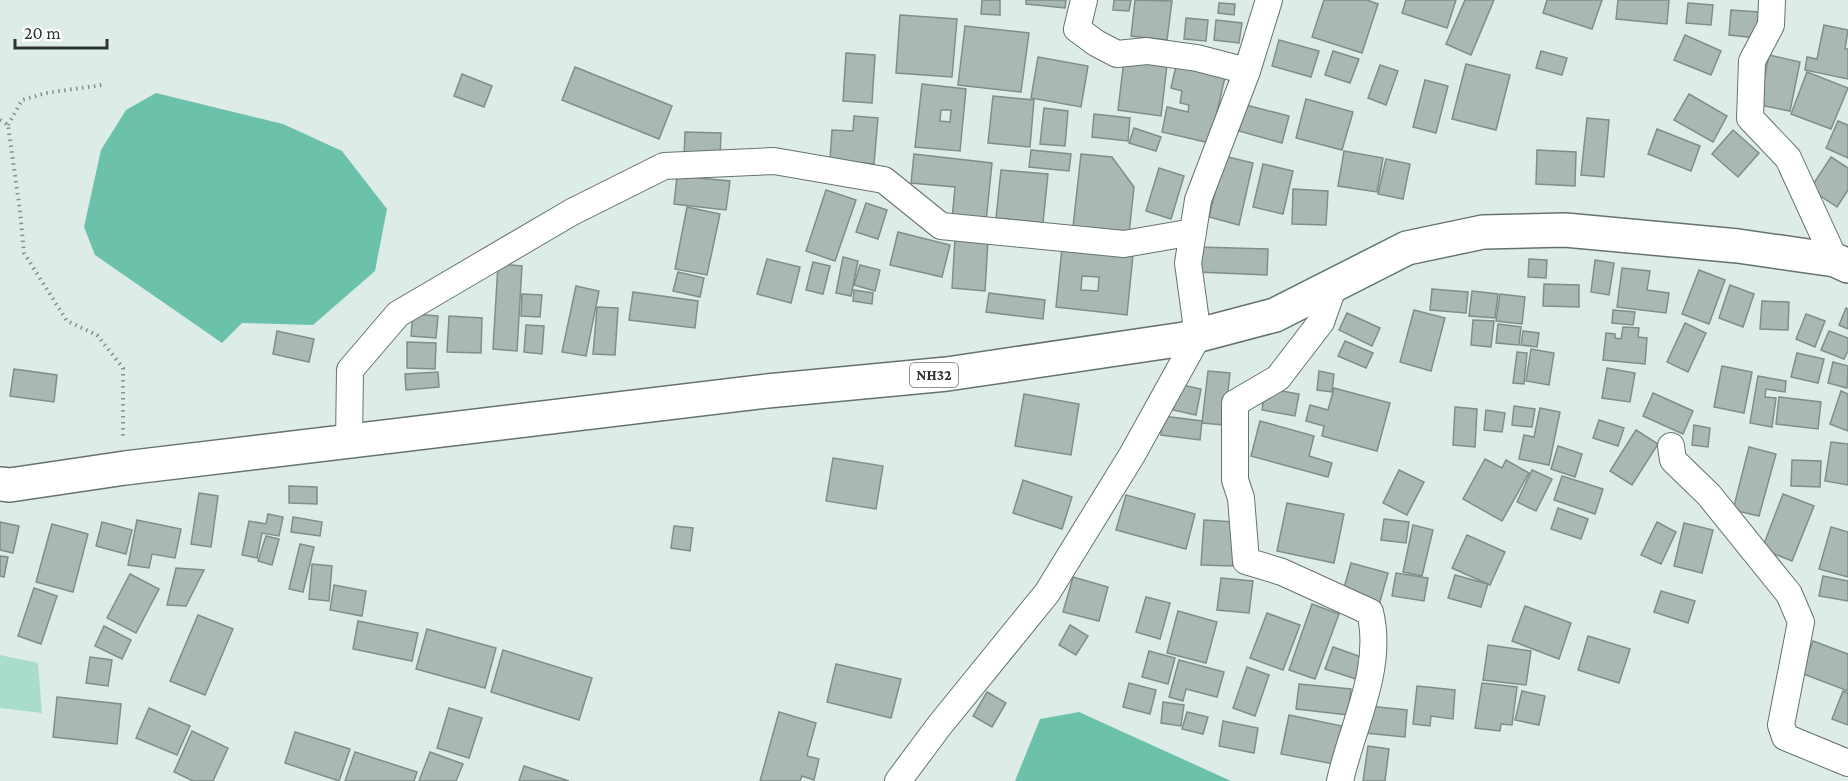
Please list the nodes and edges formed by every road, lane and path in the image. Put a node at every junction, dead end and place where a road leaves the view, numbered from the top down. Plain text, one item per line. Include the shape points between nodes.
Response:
1 (1084, 0) edge
2 (1269, 0) edge
3 (1772, 0) edge
4 (1247, 71) junction
5 (102, 86) dead end
6 (0, 120) edge
7 (8, 124) junction
8 (1193, 231) junction
9 (1841, 263) edge
10 (1334, 285) junction
11 (1198, 336) junction
12 (349, 442) junction
13 (1671, 446) dead end
14 (125, 468) junction
15 (0, 484) edge
16 (1848, 763) edge
17 (898, 781) edge
18 (1340, 781) edge

1 - 4 street via 1077,29 1118,54 1147,51
2 - 4 street
3 - 9 street via 1771,25 1752,61 1750,118 1788,158
4 - 8 street via 1198,200
5 - 7 path via 22,100
6 - 7 path
7 - 14 path via 24,253 67,321 97,334 123,368
8 - 11 street via 1188,263
8 - 12 street via 1124,244 941,225 884,180 774,161 664,166 572,212 398,315 350,370
9 - 10 main road, NH32 via 1738,246 1565,230 1483,232 1407,248
10 - 11 main road, NH32 via 1275,315
10 - 18 street via 1321,322 1278,378 1235,403 1235,480 1241,498 1246,561 1282,572 1370,612 1375,632 1369,679
11 - 12 main road, NH32 via 947,374 767,391
11 - 17 street via 1047,593
12 - 14 main road, NH32
13 - 16 street via 1673,460 1710,495 1789,594 1801,622 1781,725 1785,737
14 - 15 main road, NH32

